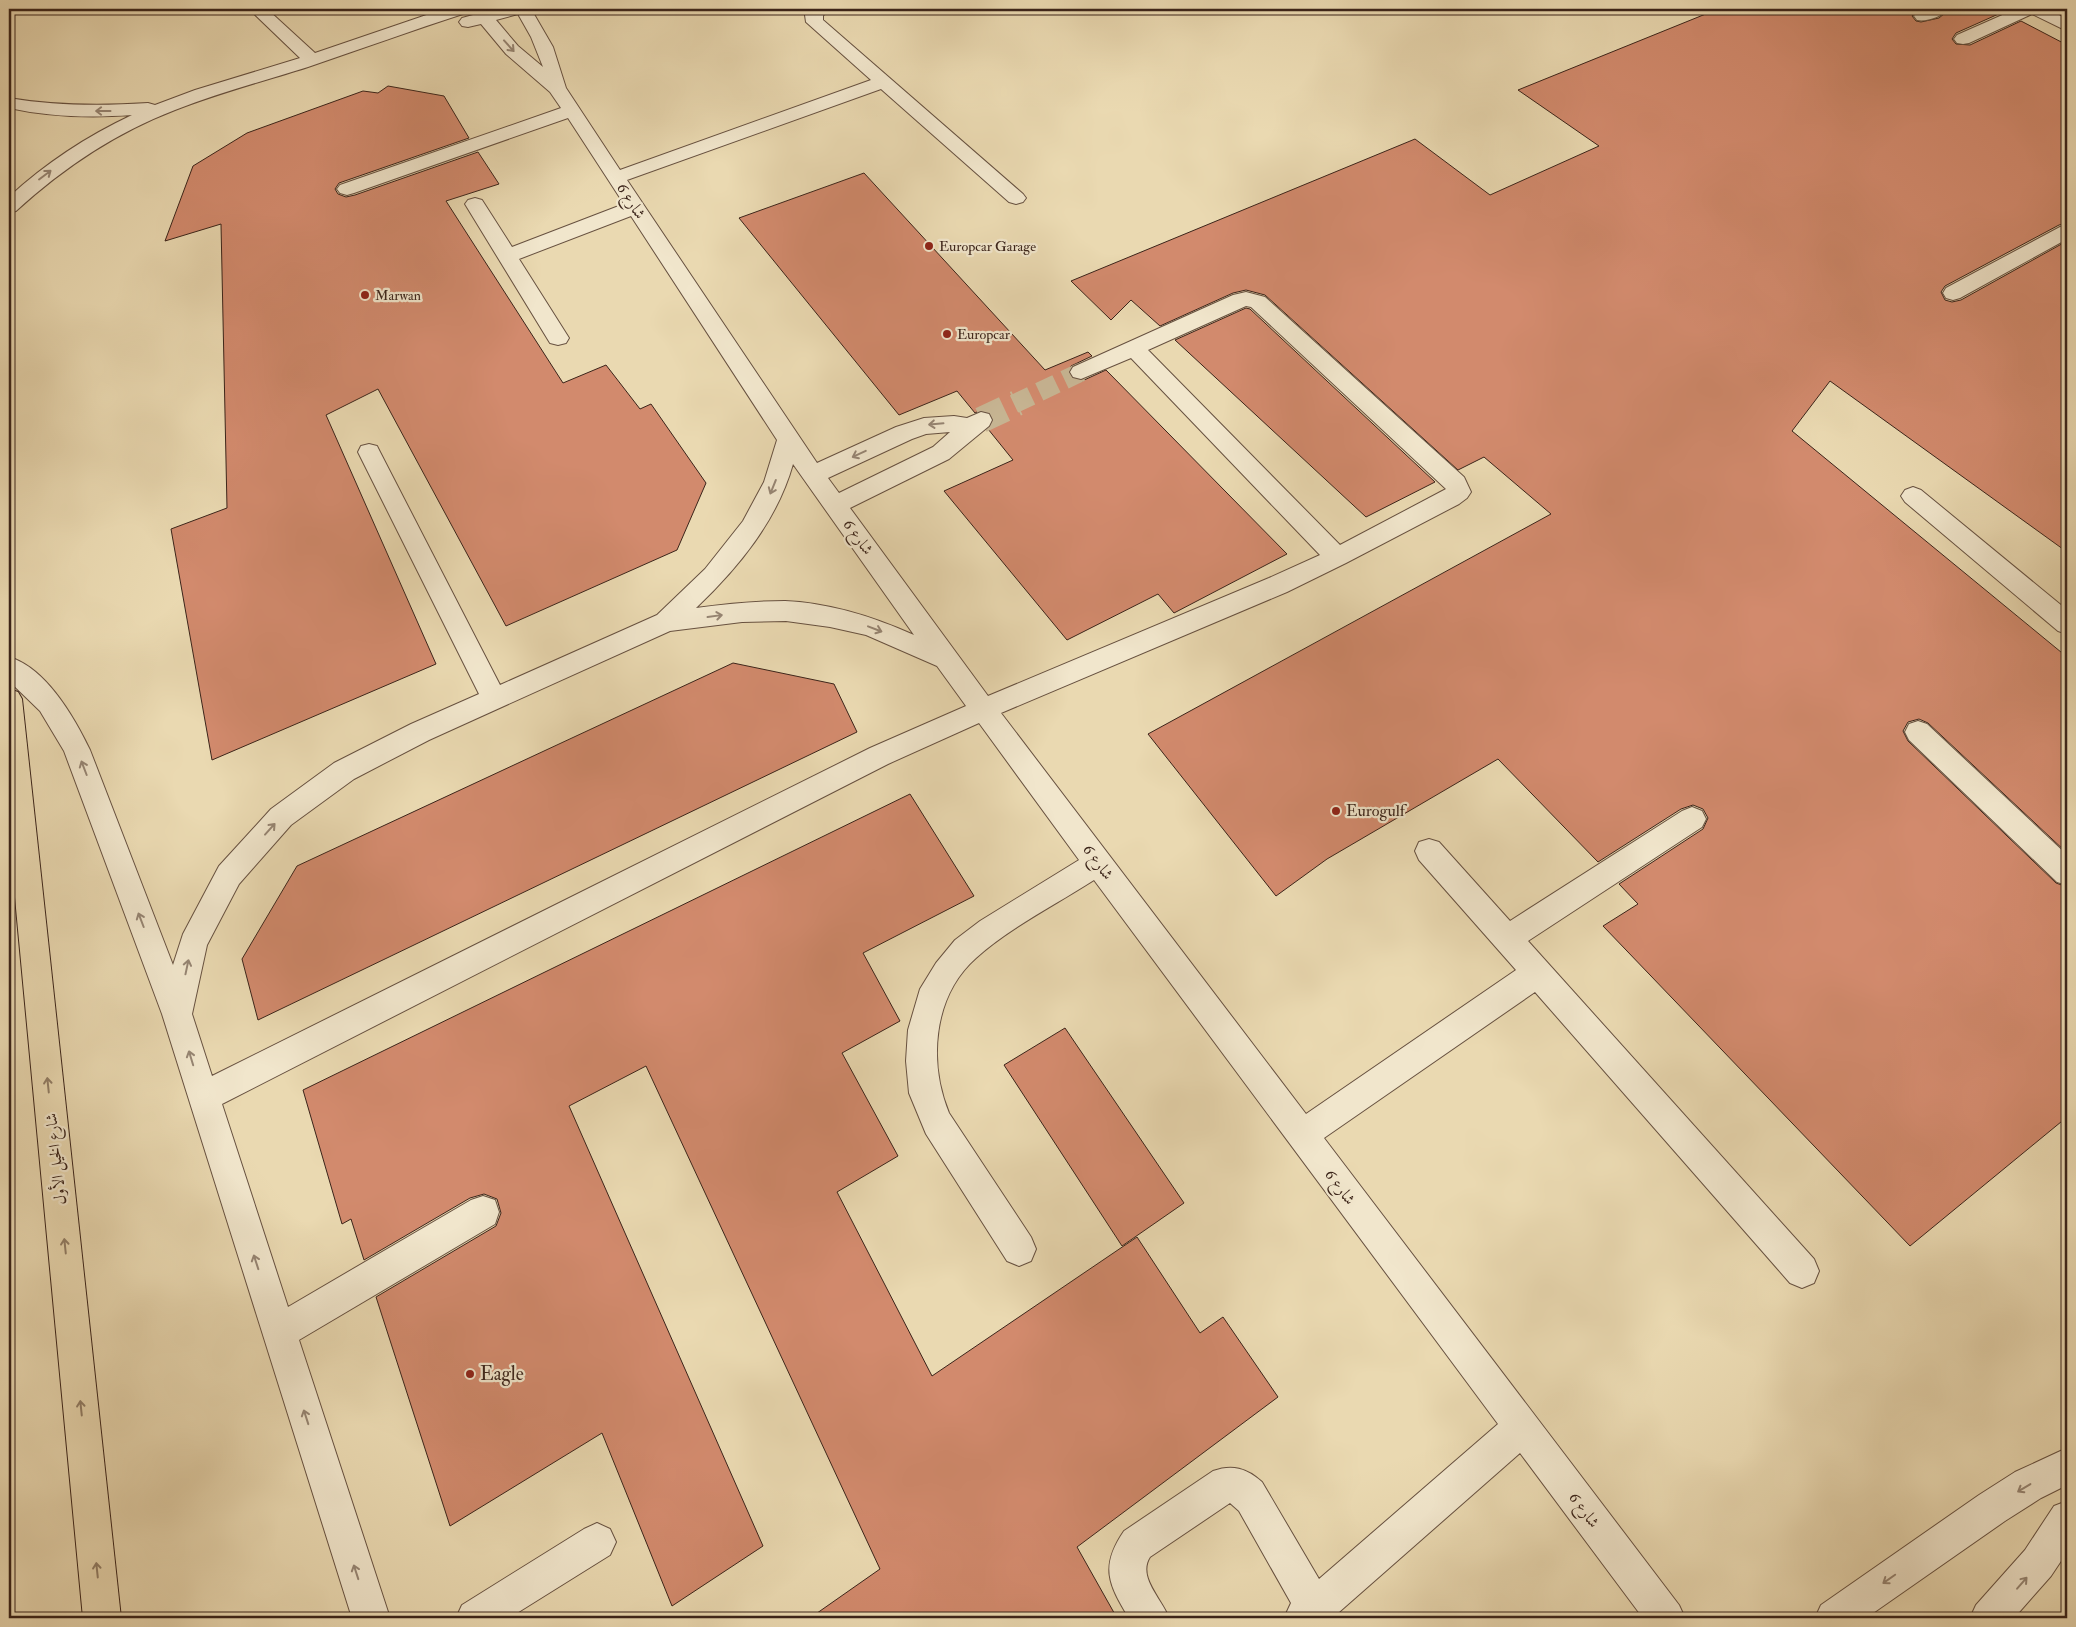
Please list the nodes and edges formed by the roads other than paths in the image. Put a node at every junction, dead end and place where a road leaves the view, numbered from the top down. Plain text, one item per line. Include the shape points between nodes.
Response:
1 (257, 9) edge
2 (460, 9) edge
3 (518, 9) edge
4 (523, 9) edge
5 (819, 9) edge
6 (1939, 9) edge
7 (2030, 9) edge
8 (2035, 9) edge
9 (480, 13) edge
10 (1923, 16) dead end
11 (2067, 26) edge
12 (1963, 38) dead end
13 (361, 43) junction
14 (312, 59) junction
15 (883, 82) junction
16 (556, 88) junction
17 (9, 103) edge
18 (169, 106) junction
19 (572, 111) junction
20 (616, 178) junction
21 (347, 190) dead end
22 (1016, 198) dead end
23 (475, 204) dead end
24 (9, 207) edge
25 (635, 208) junction
26 (2067, 231) edge
27 (507, 256) junction
28 (1953, 293) dead end
29 (558, 338) dead end
30 (1134, 348) junction
31 (1081, 372) tunnel mouth
32 (788, 440) junction
33 (369, 452) dead end
34 (813, 475) junction
35 (1913, 496) dead end
36 (835, 505) junction
37 (1337, 557) junction
38 (666, 622) junction
39 (2067, 624) edge
40 (947, 661) junction
41 (9, 667) edge
42 (9, 699) edge
43 (494, 699) junction
44 (984, 709) junction
45 (1918, 732) dead end
46 (1692, 819) dead end
47 (1429, 851) dead end
48 (1098, 863) junction
49 (2067, 873) edge
50 (1507, 939) junction
51 (1537, 973) junction
52 (177, 1014) junction
53 (203, 1097) junction
54 (1302, 1135) junction
55 (483, 1212) dead end
56 (1019, 1249) dead end
57 (1802, 1271) dead end
58 (278, 1332) junction
59 (1521, 1428) junction
60 (2067, 1466) edge
61 (2067, 1519) edge
62 (597, 1542) dead end
63 (1313, 1615) edge
64 (102, 1618) edge
65 (370, 1618) edge
66 (475, 1618) edge
67 (1150, 1618) edge
68 (1666, 1618) edge
69 (1834, 1618) edge
70 (1989, 1618) edge

1 - 14 street
2 - 13 street
3 - 9 street
4 - 16 street, شارع 6 via 549,54
5 - 15 street via 814,15 815,22
6 - 10 street
7 - 12 street
8 - 11 street
9 - 13 street
9 -> 16 street, شارع 6 via 512,50
13 - 14 street
14 - 18 street
15 - 20 street
15 - 22 street
16 - 19 street, شارع 6
18 -> 17 street via 68,111
24 -> 18 street via 42,176 81,150 123,126
19 - 20 street, شارع 6
19 - 21 street
20 - 25 street, شارع 6
23 - 27 street
25 - 27 street
25 - 32 street, شارع 6
26 - 28 street
27 - 29 street
30 - 31 street
30 - 37 street
30 - 37 street via 1240,300 1258,302 1459,488 1456,495
32 - 34 street, شارع 6
32 -> 38 street via 774,486 734,555
33 - 43 street
34 - 36 street, شارع 6
36 -> 34 street via 942,453 975,423 924,426
35 - 39 street
36 - 40 street, شارع 6
37 - 44 street via 1216,612
38 -> 40 street via 742,612 786,611 830,616 872,627
38 - 43 street
40 - 44 street, شارع 6
52 -> 41 street via 69,733 49,702
64 -> 42 main road, شارع الخيل الأول
52 -> 43 street via 192,943 229,875 281,817 344,771
44 - 48 street, شارع 6
44 - 53 street via 879,756
45 - 49 street
46 - 50 street
47 - 50 street
48 - 54 street, شارع 6
48 - 56 street via 965,949 946,972 931,999 923,1030 920,1061 925,1093 937,1123
50 - 51 street
51 - 54 street
51 - 57 street
53 -> 52 street
58 -> 53 street
54 - 59 street, شارع 6
55 - 58 street
65 -> 58 street
59 - 63 street
59 - 68 street, شارع 6
60 -> 69 street via 1992,1508
70 -> 61 street via 2038,1563
62 - 66 street
63 - 67 street via 1252,1498 1236,1484 1226,1484 1137,1544 1131,1552 1126,1572

